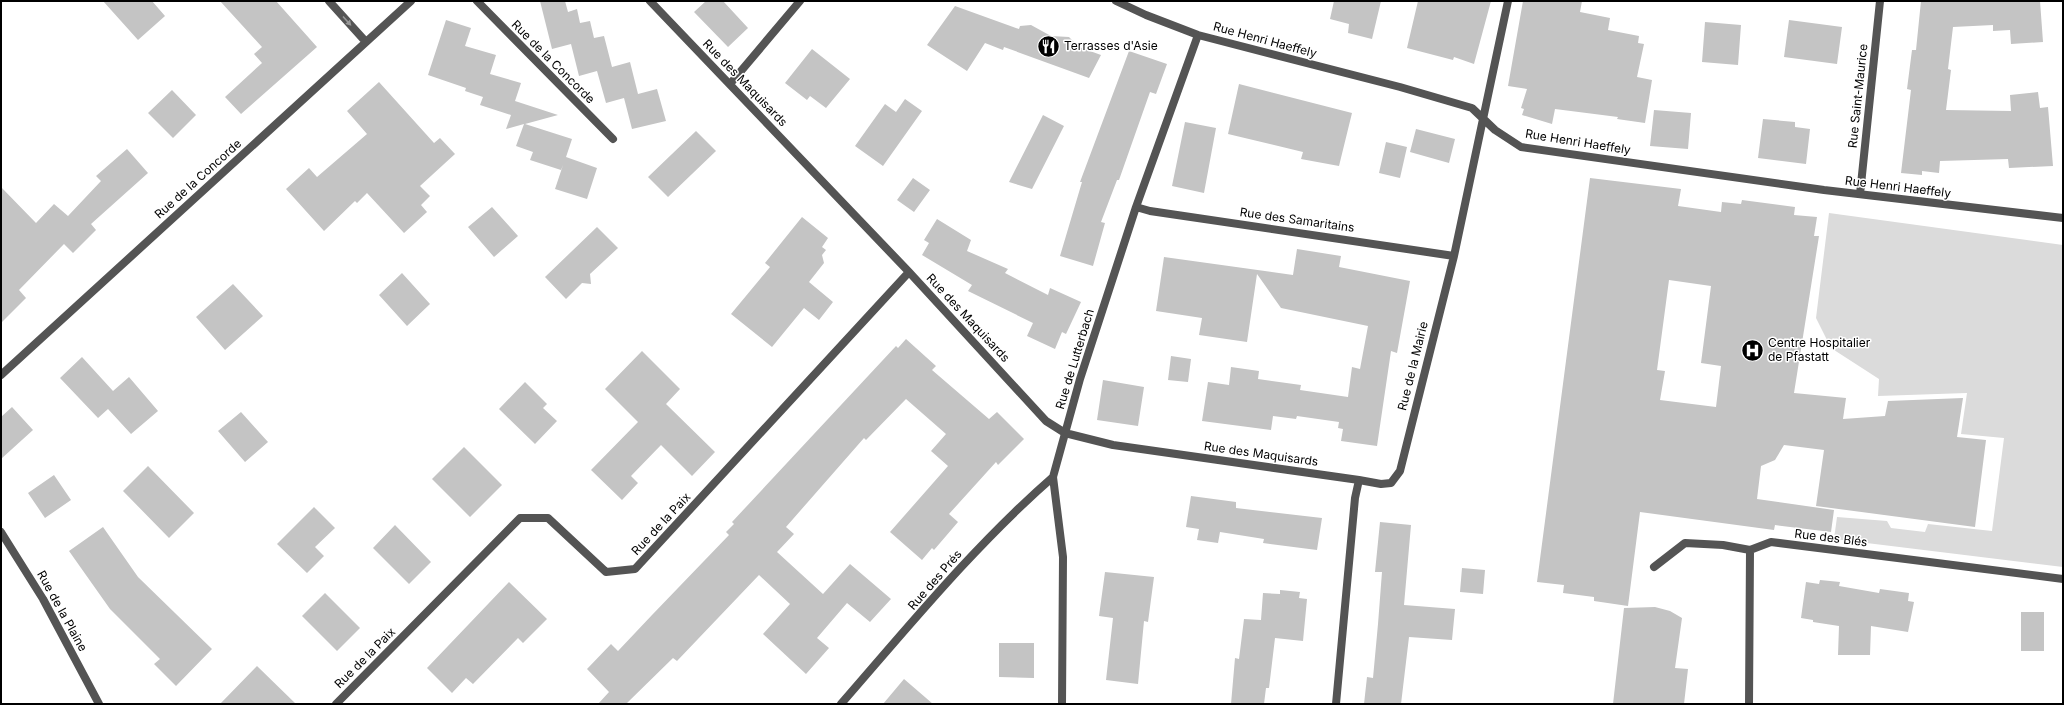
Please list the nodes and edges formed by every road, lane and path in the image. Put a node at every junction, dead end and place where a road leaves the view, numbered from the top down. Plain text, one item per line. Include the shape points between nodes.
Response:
1 (329, 1) edge
2 (411, 1) edge
3 (476, 1) edge
4 (650, 1) edge
5 (800, 1) edge
6 (1116, 1) edge
7 (1508, 1) edge
8 (1880, 1) edge
9 (1198, 35) junction
10 (366, 42) junction
11 (730, 84) junction
12 (1483, 119) junction
13 (613, 139) dead end
14 (1860, 194) junction
15 (1136, 207) junction
16 (2063, 218) edge
17 (1454, 256) junction
18 (909, 272) junction
19 (1, 375) edge
20 (1065, 433) junction
21 (1053, 477) junction
22 (1359, 480) junction
23 (1, 532) edge
24 (1750, 550) junction
25 (1654, 567) dead end
26 (2063, 579) edge
27 (99, 704) edge
28 (336, 704) edge
29 (841, 704) edge
30 (1062, 704) edge
31 (1336, 704) edge
32 (1749, 704) edge

1 -> 10 street
2 - 10 street, Rue de la Concorde
3 - 13 street, Rue de la Concorde
4 - 11 street, Rue des Maquisards
5 - 11 street
6 - 9 street, Rue Henri Haeffely
7 - 12 street, Rue de la Mairie
8 - 14 street, Rue Saint-Maurice
9 - 12 street, Rue Henri Haeffely via 1472,108
9 - 15 street, Rue de Lutterbach
10 - 19 street, Rue de la Concorde
11 - 18 street, Rue des Maquisards
12 - 14 street, Rue Henri Haeffely via 1521,147
12 - 17 street, Rue de la Mairie
14 - 16 street, Rue Henri Haeffely
15 - 17 street, Rue des Samaritains
15 - 20 street, Rue de Lutterbach
17 - 22 street, Rue de la Mairie via 1400,471 1391,483
18 - 20 street, Rue des Maquisards via 1046,421
18 - 28 street, Rue de la Paix via 636,569 606,572 548,518 520,518
20 - 21 street, Rue de Lutterbach
20 - 22 street, Rue des Maquisards via 1113,445
21 - 29 street, Rue des Prés via 979,548
21 - 30 street, Rue de Lutterbach via 1063,557
22 - 31 street
23 - 27 street, Rue de la Plaine via 43,598
24 - 25 street via 1723,545 1685,543
24 - 26 street, Rue des Blés via 1771,542
24 - 32 street

